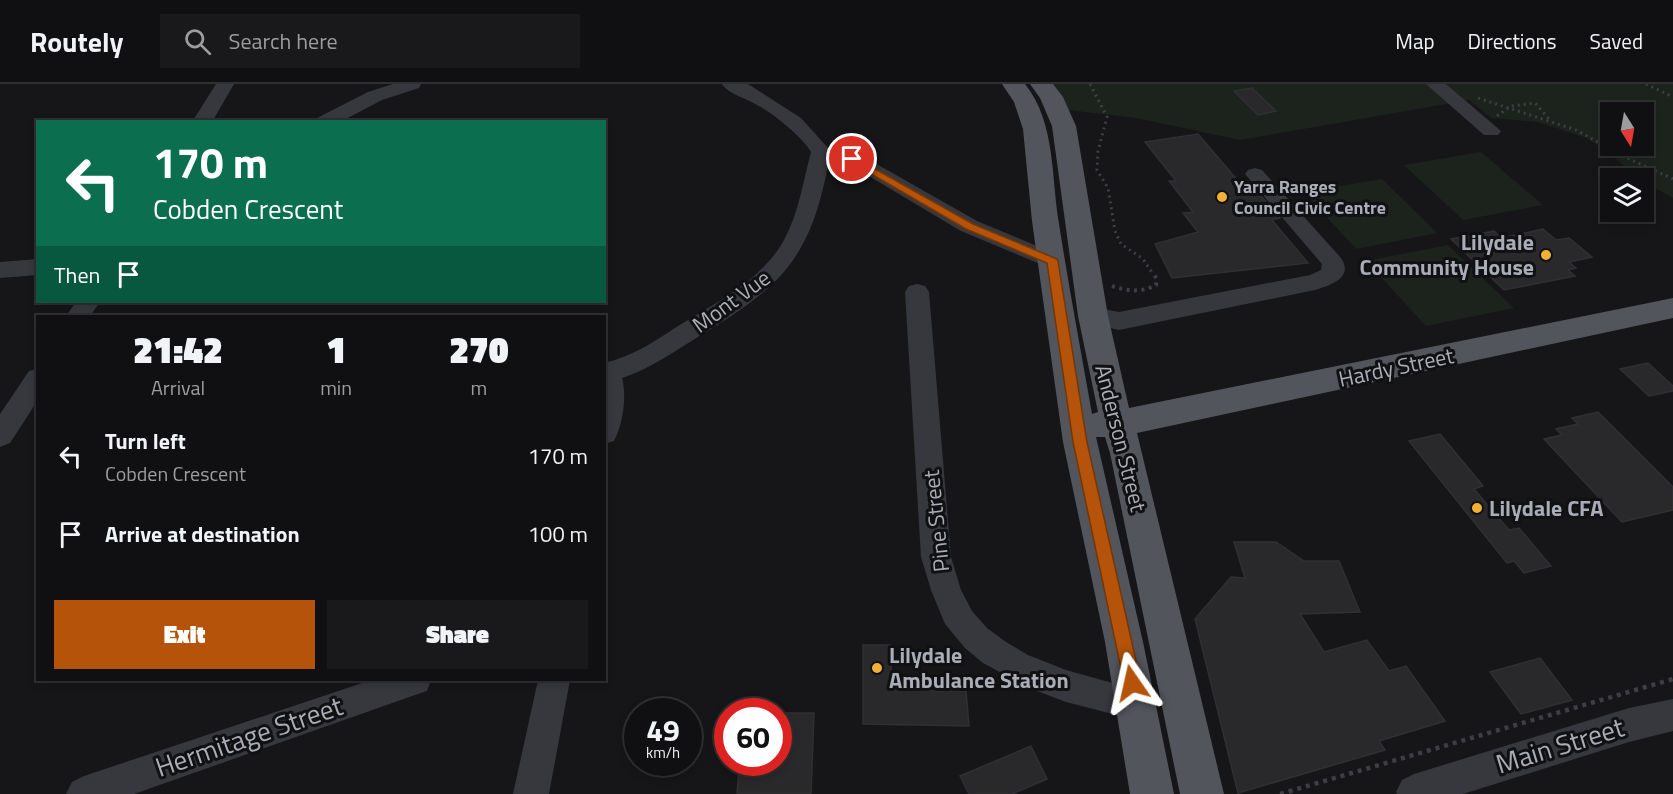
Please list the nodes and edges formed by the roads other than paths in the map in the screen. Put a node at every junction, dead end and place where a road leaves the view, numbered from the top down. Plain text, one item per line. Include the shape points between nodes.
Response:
1 (225, 84) edge
2 (412, 84) edge
3 (731, 84) edge
4 (1013, 84) edge
5 (1041, 84) edge
6 (1435, 84) edge
7 (203, 120) edge
8 (328, 120) edge
9 (1488, 128) road end
10 (821, 152) junction
11 (1255, 174) dead end
12 (1072, 176) junction
13 (1053, 261) junction
14 (36, 267) edge
15 (0, 270) edge
16 (917, 292) dead end
17 (1673, 308) edge
18 (1093, 316) junction
19 (1060, 317) junction
20 (606, 373) edge
21 (36, 381) edge
22 (606, 422) edge
23 (1118, 423) junction
24 (1078, 427) junction
25 (0, 436) edge
26 (412, 681) edge
27 (554, 681) edge
28 (1137, 704) junction
29 (1182, 704) junction
30 (1673, 715) edge
31 (1192, 752) junction
32 (84, 794) edge
33 (531, 794) edge
34 (1152, 794) edge
35 (1202, 794) edge
36 (1213, 794) edge
37 (1420, 794) edge

1 - 7 street
2 - 8 street via 375,96
3 - 10 street via 771,104 815,142
4 - 13 main road, Anderson Street via 1026,101 1035,129
5 - 12 main road, Anderson Street via 1064,126
6 - 9 street
10 - 13 street via 859,162 969,226
10 - 20 street, Mont Vue via 801,228 769,276 744,297 657,351 630,366
11 - 18 street via 1327,256 1335,270 1329,278 1116,322
12 - 13 main road via 1066,213 1071,257
12 - 18 main road, Anderson Street
13 - 19 main road, Anderson Street
14 - 15 street
16 - 28 street, Pine Street via 936,557 957,614 970,631 1008,662 1079,690
17 - 23 main road, Hardy Street
18 - 19 main road
18 - 23 main road, Anderson Street
19 - 24 main road, Anderson Street
20 - 22 street via 611,381
21 - 25 street
23 - 24 main road, Hardy Street
23 - 29 main road, Anderson Street
24 - 28 main road, Anderson Street
26 - 32 street, Hermitage Street
27 - 33 street
28 - 29 main road
28 - 34 main road, Anderson Street
29 - 31 main road, Anderson Street
30 - 37 street, Main Street via 1629,725
31 - 35 main road, Anderson Street
31 - 36 street

